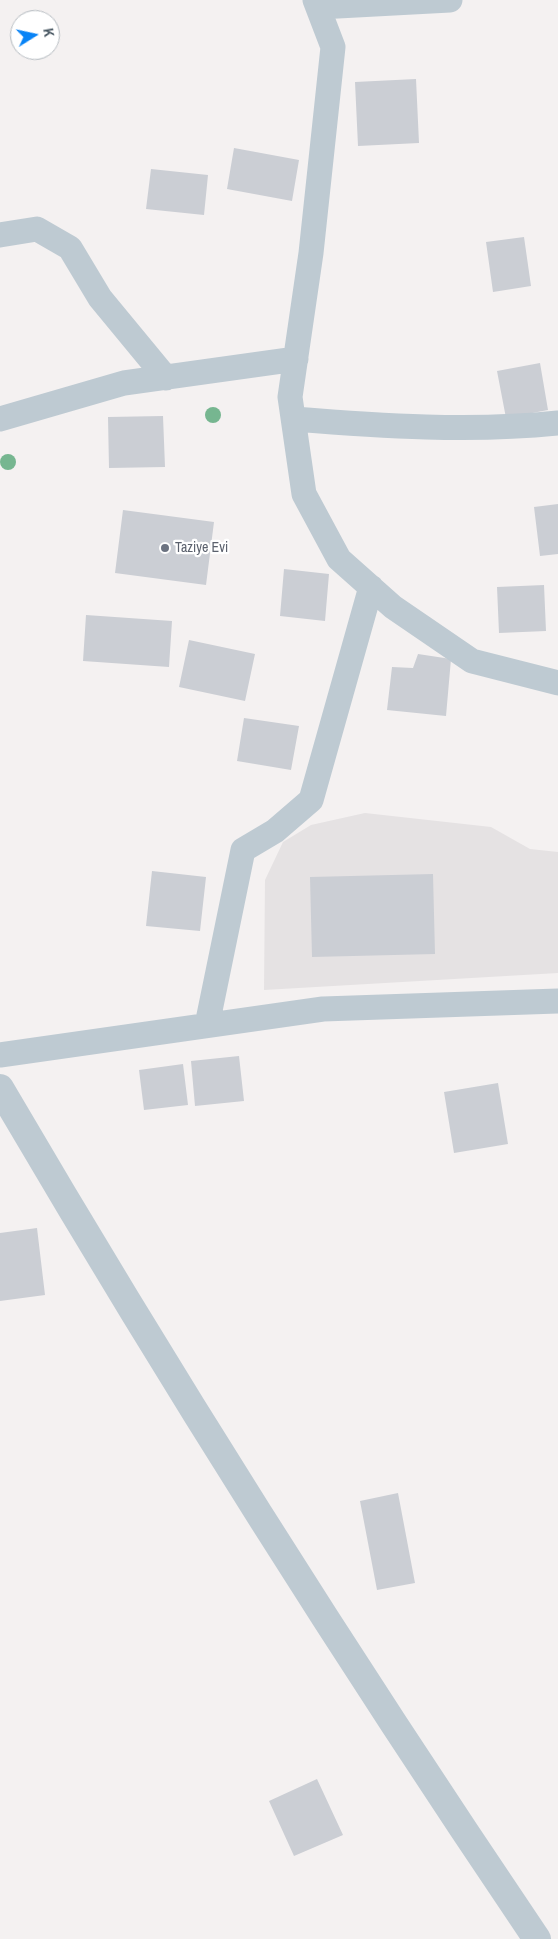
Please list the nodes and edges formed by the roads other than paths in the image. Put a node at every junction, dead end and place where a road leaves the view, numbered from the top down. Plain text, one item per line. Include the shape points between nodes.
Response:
1 (450, 0) edge
2 (317, 4) edge
3 (0, 235) edge
4 (296, 359) junction
5 (166, 378) junction
6 (294, 418) junction
7 (0, 420) edge
8 (558, 424) edge
9 (371, 587) junction
10 (558, 684) edge
11 (558, 1001) edge
12 (207, 1025) junction
13 (0, 1055) edge
14 (0, 1088) edge
15 (537, 1939) edge

1 - 2 street
2 - 4 street via 333,47
3 - 5 street via 37,229 70,248 100,298
4 - 5 street
4 - 6 street via 290,397
5 - 7 street via 124,383
6 - 8 street via 374,425
6 - 9 street via 304,494 339,559
9 - 10 street via 393,607 472,661
9 - 12 street via 311,800 275,831 243,850
11 - 12 street via 323,1009
12 - 13 street
14 - 15 street via 92,1245 399,1735

